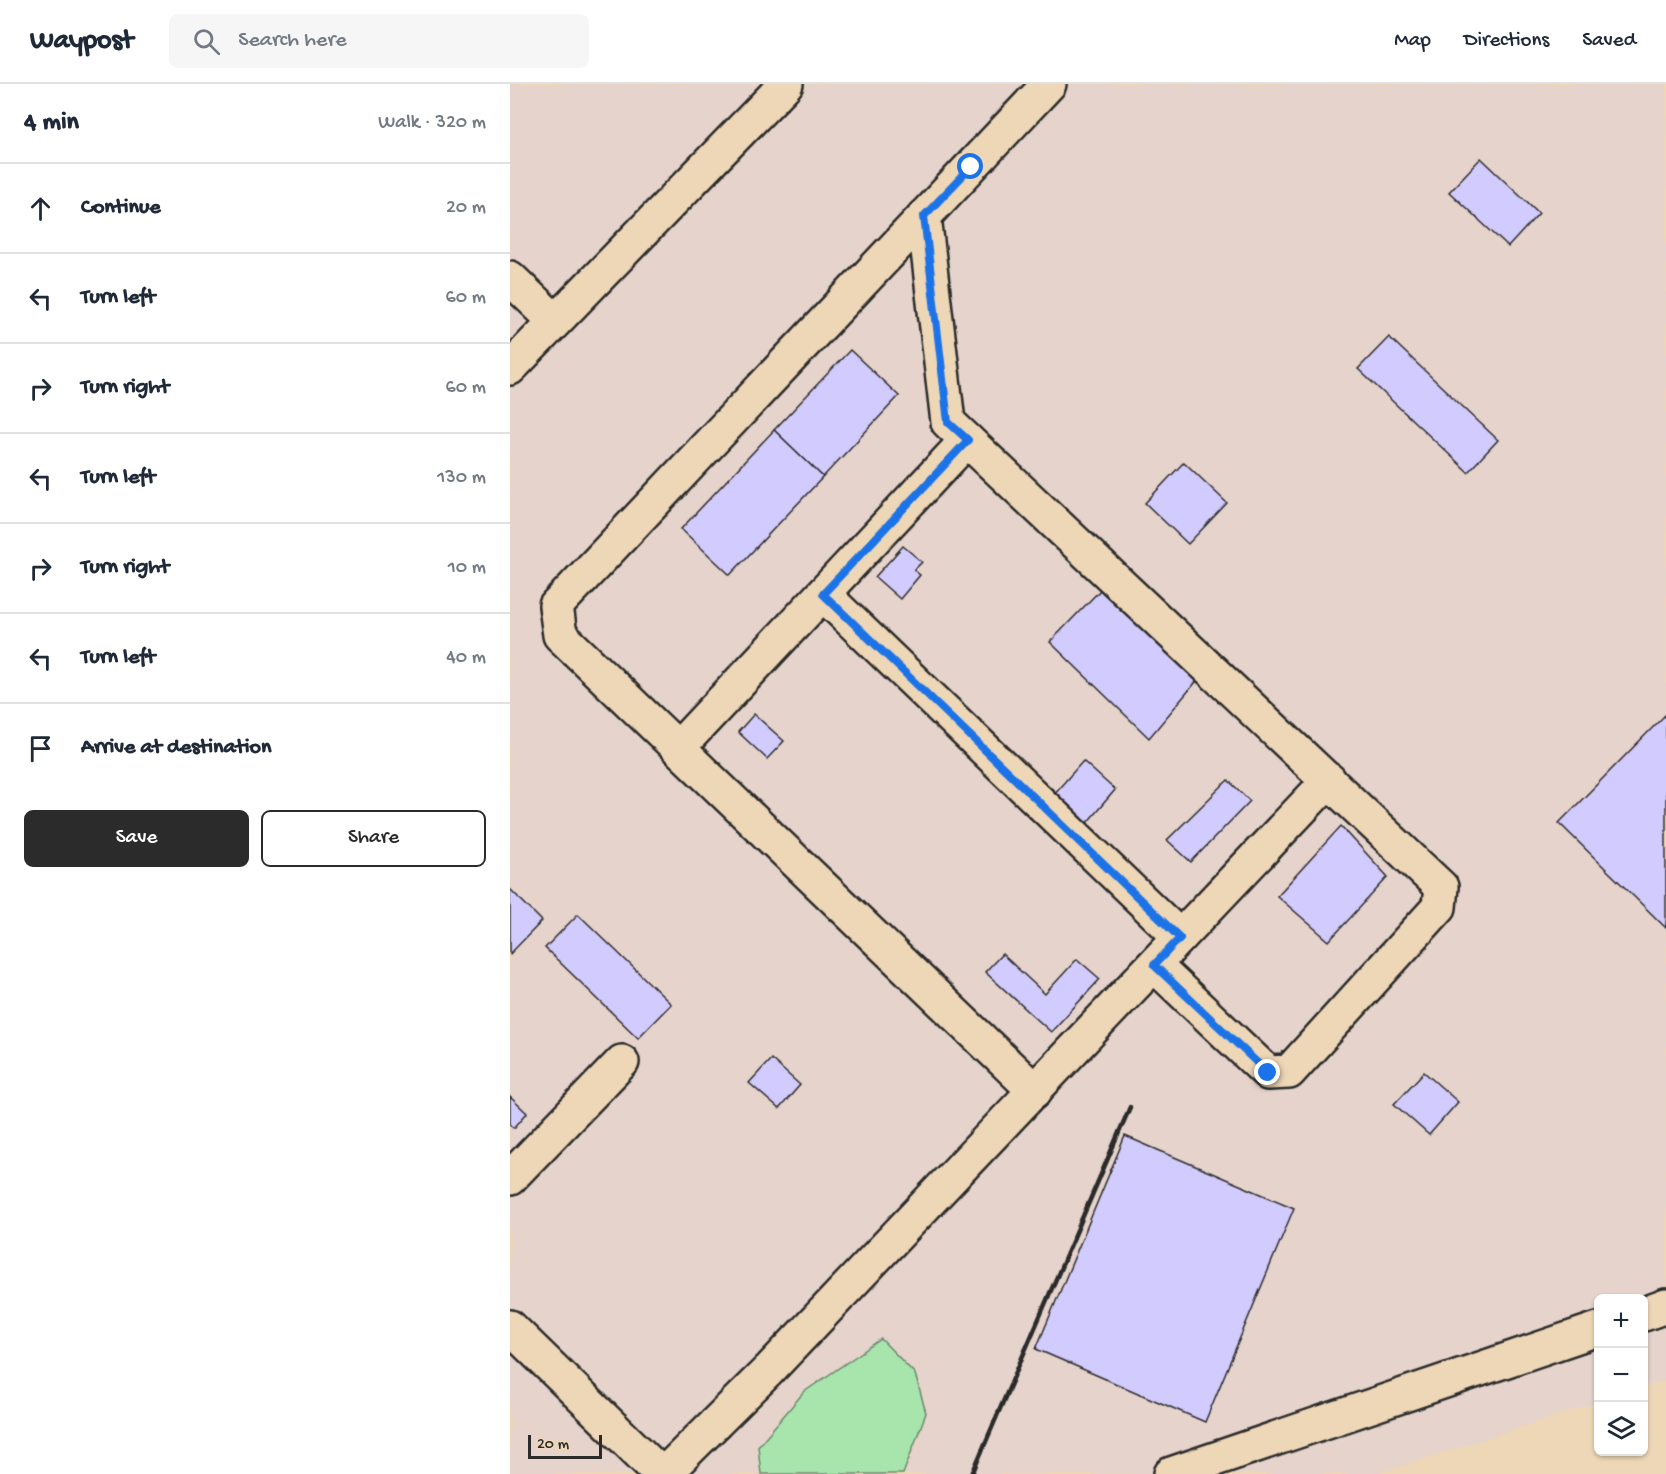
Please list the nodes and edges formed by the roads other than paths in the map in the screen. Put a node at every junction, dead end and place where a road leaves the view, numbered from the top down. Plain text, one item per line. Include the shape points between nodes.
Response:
1 (786, 84) edge
2 (1049, 84) edge
3 (924, 216) junction
4 (510, 278) edge
5 (555, 321) junction
6 (510, 368) edge
7 (968, 440) junction
8 (823, 594) junction
9 (678, 748) junction
10 (1329, 780) junction
11 (1180, 938) junction
12 (1154, 965) junction
13 (622, 1062) dead end
14 (1035, 1090) junction
15 (510, 1178) edge
16 (1666, 1306) edge
17 (1648, 1313) edge
18 (510, 1327) edge
19 (1594, 1331) edge
20 (663, 1474) edge
21 (1171, 1474) edge

1 - 5 lane
2 - 3 lane
3 - 7 lane via 948,422
3 - 9 lane via 556,606 560,635
4 - 5 lane
5 - 6 lane
7 - 8 lane
7 - 10 lane
8 - 9 lane
8 - 11 lane
9 - 14 lane
10 - 11 lane
10 - 12 lane via 1441,887 1439,907 1289,1072 1268,1073
11 - 12 lane
12 - 14 lane
13 - 15 lane
14 - 20 lane via 770,1370
16 - 17 lane
18 - 20 lane
19 - 21 lane

